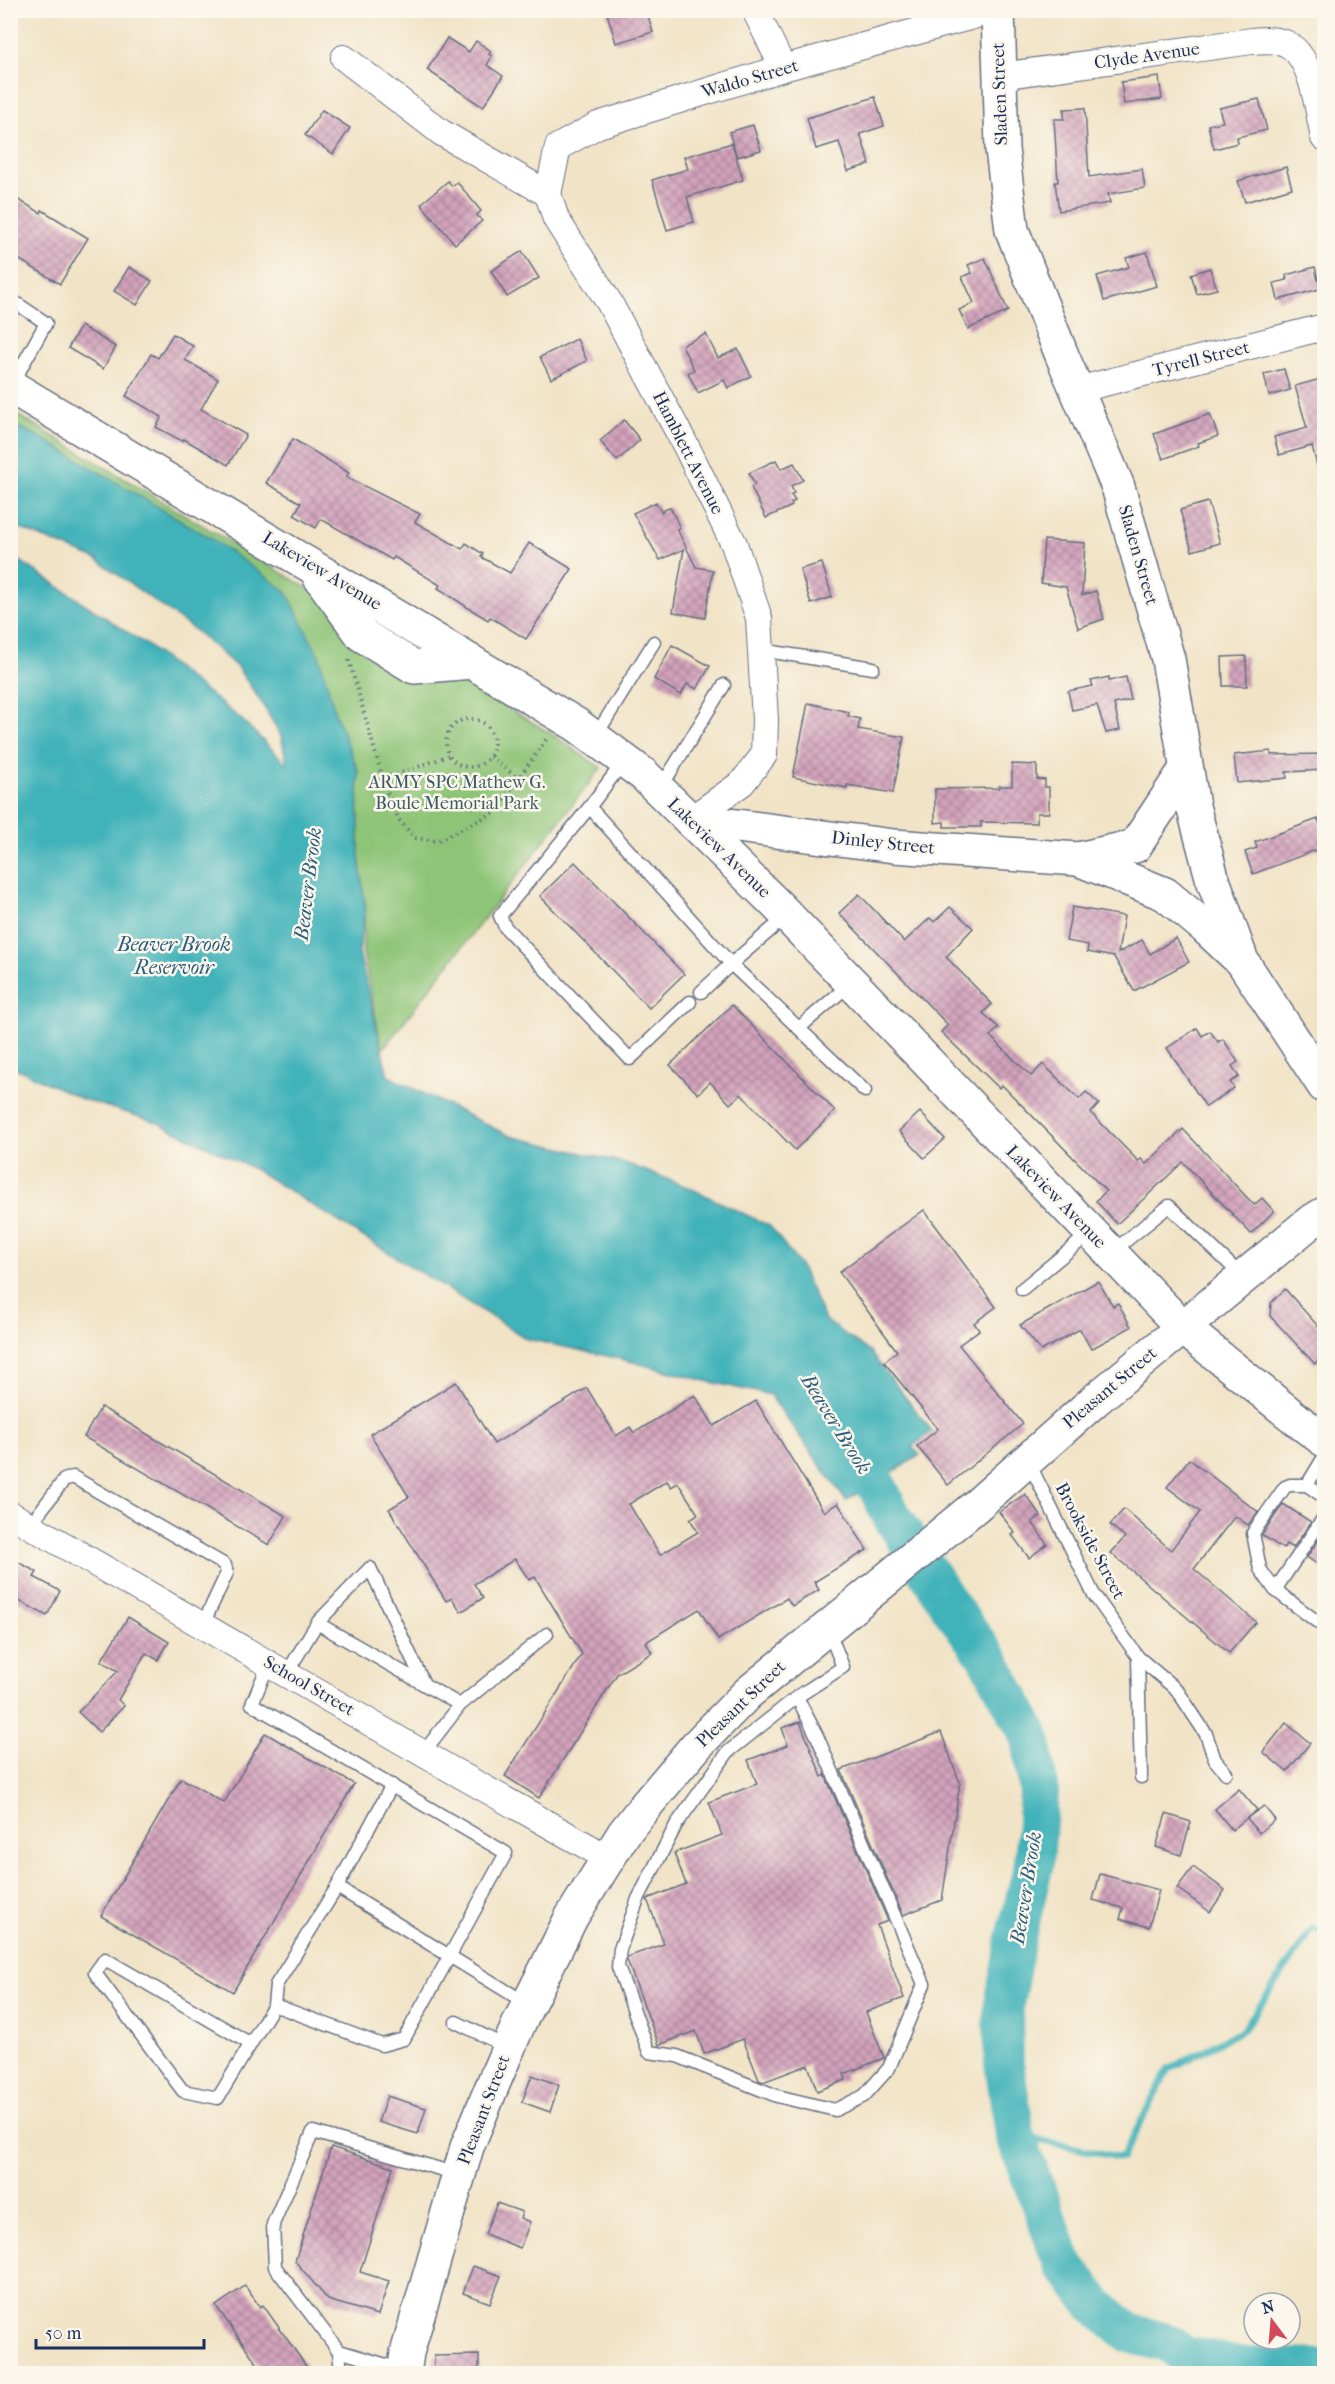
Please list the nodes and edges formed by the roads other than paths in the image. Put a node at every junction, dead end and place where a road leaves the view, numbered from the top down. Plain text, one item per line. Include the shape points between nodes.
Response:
1 (755, 10) edge
2 (996, 10) edge
3 (344, 58) dead end
4 (783, 68) junction
5 (1000, 76) junction
6 (1324, 138) edge
7 (548, 195) junction
8 (10, 299) edge
9 (1324, 327) edge
10 (11, 386) edge
11 (1077, 390) junction
12 (654, 642) dead end
13 (761, 650) junction
14 (873, 668) dead end
15 (724, 685) dead end
16 (594, 738) junction
17 (625, 760) junction
18 (1186, 769) junction
19 (660, 790) junction
20 (588, 809) junction
21 (690, 820) junction
22 (1078, 859) junction
23 (788, 916) junction
24 (1242, 961) junction
25 (731, 964) junction
26 (851, 982) junction
27 (701, 992) dead end
28 (690, 1002) dead end
29 (799, 1029) junction
30 (1324, 1086) edge
31 (865, 1091) dead end
32 (1324, 1214) edge
33 (1100, 1243) junction
34 (1243, 1277) junction
35 (1022, 1289) dead end
36 (1182, 1327) junction
37 (1324, 1440) edge
38 (1324, 1457) edge
39 (1027, 1460) junction
40 (1307, 1485) junction
41 (1324, 1497) edge
42 (1324, 1517) edge
43 (20, 1520) edge
44 (1275, 1590) junction
45 (316, 1623) junction
46 (203, 1624) junction
47 (827, 1626) junction
48 (1324, 1627) edge
49 (547, 1634) dead end
50 (1138, 1657) junction
51 (278, 1668) junction
52 (423, 1684) junction
53 (797, 1697) junction
54 (460, 1705) junction
55 (423, 1753) junction
56 (1226, 1773) dead end
57 (1141, 1777) dead end
58 (392, 1785) junction
59 (608, 1858) junction
60 (337, 1887) junction
61 (450, 1956) junction
62 (274, 2005) junction
63 (528, 2005) junction
64 (456, 2022) dead end
65 (251, 2043) junction
66 (509, 2048) junction
67 (459, 2175) junction
68 (339, 2351) junction
69 (404, 2372) edge
70 (341, 2373) edge

1 - 4 street
2 - 4 street, Waldo Street
2 - 5 main road, Sladen Street
3 - 7 street via 442,133
4 - 7 street, Waldo Street via 598,125 558,147
5 - 6 street, Clyde Avenue via 1275,40 1293,48 1306,64
5 - 11 main road, Sladen Street via 1002,149 1012,230
7 - 13 street, Hamblett Avenue via 556,219 609,302 734,544 759,618
8 - 10 lane via 46,323
9 - 11 street, Tyrell Street
10 - 16 main road, Lakeview Avenue
11 - 18 main road, Sladen Street via 1118,488 1168,659
12 - 16 lane
13 - 14 lane
13 - 21 street, Hamblett Avenue via 764,755 742,783
15 - 19 lane
16 - 17 main road, Lakeview Avenue
17 - 19 main road, Lakeview Avenue
17 - 20 lane
18 - 22 main road, Dinley Street via 1135,846
18 - 24 main road, Sladen Street via 1212,877
19 - 21 main road, Lakeview Avenue
20 - 25 lane
20 - 28 lane via 500,916 505,927 630,1059
21 - 22 main road, Dinley Street via 894,846
21 - 23 main road, Lakeview Avenue
22 - 24 main road, Dinley Street via 1165,894
23 - 25 lane
23 - 26 main road, Lakeview Avenue
24 - 30 main road, Sladen Street
25 - 27 lane
25 - 29 lane
26 - 29 lane
26 - 33 main road, Lakeview Avenue
29 - 31 lane
32 - 34 main road, Pleasant Street
33 - 34 lane via 1169,1206
33 - 35 lane
33 - 36 main road, Lakeview Avenue
34 - 36 main road, Pleasant Street
36 - 37 main road, Lakeview Avenue
36 - 39 main road, Pleasant Street
38 - 40 lane
39 - 47 main road, Pleasant Street
39 - 50 lane, Brookside Street via 1094,1595
40 - 41 lane
40 - 44 lane via 1285,1487 1253,1533 1260,1569
42 - 44 lane
43 - 46 street, School Street
43 - 46 lane via 64,1480 73,1477 225,1565 227,1573
44 - 48 lane
45 - 51 lane
45 - 52 lane
45 - 52 lane via 370,1568
46 - 51 street, School Street
47 - 53 lane via 843,1667
47 - 59 main road, Pleasant Street via 748,1693 697,1745
49 - 54 lane
50 - 56 lane, Brookside Street via 1177,1690
50 - 57 lane
51 - 55 street, School Street
51 - 58 lane via 252,1704
52 - 54 lane
53 - 53 lane via 924,1984 890,2068 864,2096 835,2110 777,2096 676,2056 649,2052 618,1967 620,1949 638,1899 676,1825 728,1752
54 - 55 lane
55 - 59 street, School Street
58 - 60 lane
58 - 61 lane via 506,1853
59 - 63 main road, Pleasant Street via 571,1918
60 - 61 lane
60 - 62 lane via 276,1986
61 - 62 lane via 404,2039 382,2045
61 - 63 lane
62 - 65 lane
63 - 66 main road, Pleasant Street
64 - 66 lane
65 - 65 lane via 218,2098 183,2091 95,1973 105,1959
66 - 67 main road, Pleasant Street
67 - 68 lane via 313,2132 273,2224 275,2267
67 - 69 main road, Pleasant Street
68 - 69 lane
68 - 70 lane

